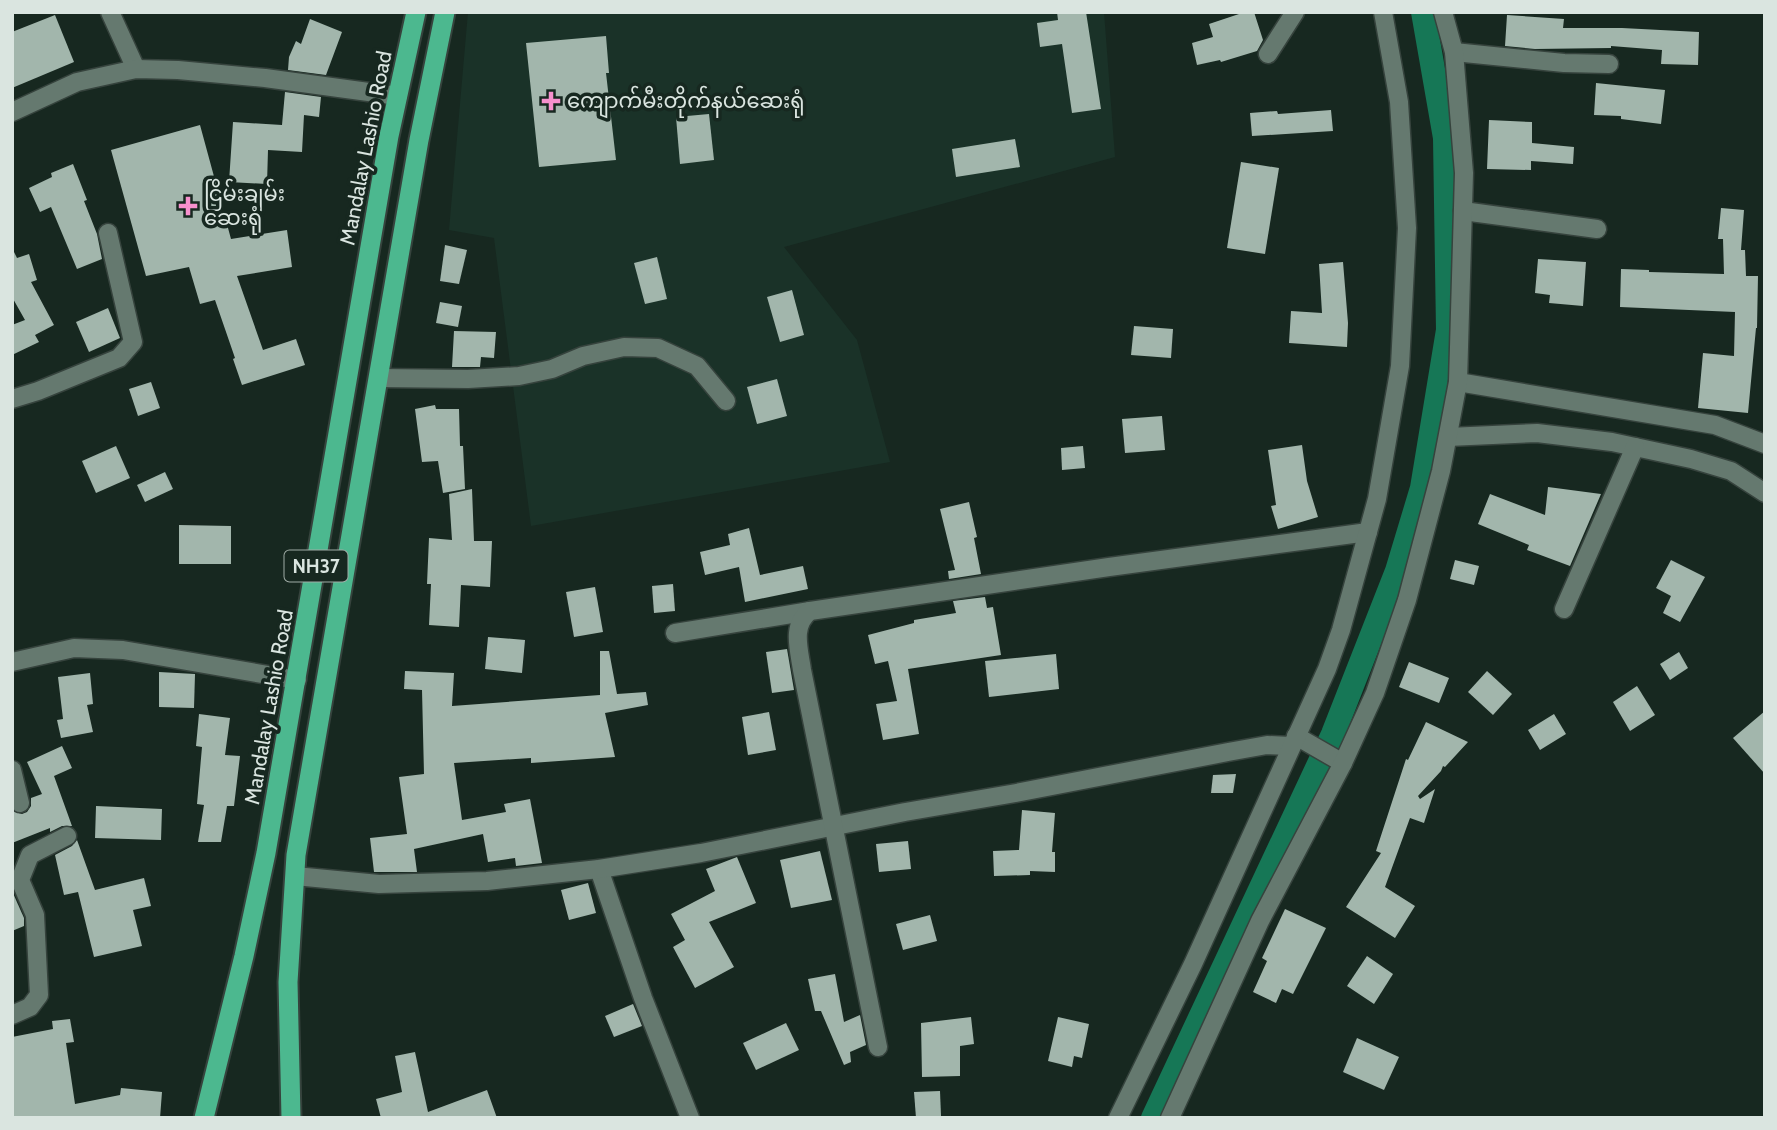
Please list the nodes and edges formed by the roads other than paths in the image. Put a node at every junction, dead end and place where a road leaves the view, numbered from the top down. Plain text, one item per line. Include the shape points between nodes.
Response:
1 (110, 12) edge
2 (416, 12) edge
3 (445, 12) edge
4 (1295, 12) edge
5 (1383, 12) edge
6 (1443, 12) edge
7 (1454, 52) junction
8 (1268, 54) dead end
9 (1609, 64) dead end
10 (136, 69) junction
11 (398, 96) junction
12 (12, 112) edge
13 (1463, 211) junction
14 (1597, 229) dead end
15 (108, 233) dead end
16 (378, 378) junction
17 (1458, 382) junction
18 (12, 399) edge
19 (726, 401) dead end
20 (1448, 436) junction
21 (1765, 444) edge
22 (1635, 447) junction
23 (1765, 493) edge
24 (1368, 532) junction
25 (1564, 609) dead end
26 (810, 611) junction
27 (675, 633) dead end
28 (12, 662) edge
29 (297, 680) junction
30 (1297, 741) junction
31 (1339, 760) junction
32 (12, 770) edge
33 (20, 803) dead end
34 (832, 826) junction
35 (67, 836) dead end
36 (599, 869) junction
37 (295, 876) junction
38 (12, 1015) edge
39 (878, 1047) dead end
40 (204, 1118) edge
41 (291, 1118) edge
42 (690, 1118) edge
43 (1118, 1118) edge
44 (1170, 1118) edge

1 - 10 street
2 - 11 highway, Mandalay Lashio Road / NH37
3 - 16 highway, NH37
4 - 8 street
5 - 24 street via 1399,102 1406,228 1400,366
6 - 7 street
7 - 9 street
7 - 13 street
10 - 11 street via 265,78
10 - 12 street via 77,82
11 - 29 highway, Mandalay Lashio Road / NH37
13 - 14 street
13 - 17 street
15 - 18 street via 133,342 119,358
16 - 19 street via 519,376 624,347 658,348 697,366
16 - 37 highway, NH37
17 - 20 street
17 - 21 street via 1703,423
20 - 22 street via 1537,433
20 - 31 street via 1407,600 1375,693
22 - 23 street via 1731,471
22 - 25 street
24 - 26 street
24 - 30 street via 1341,630
26 - 27 street
26 - 34 street via 797,629
28 - 29 street via 74,648 122,650
29 - 40 highway, Mandalay Lashio Road / NH37 via 266,853
30 - 31 street
30 - 34 street
30 - 43 street
31 - 44 street
32 - 33 street
34 - 36 street
34 - 39 street
35 - 38 street via 30,855 20,880 35,915 39,995 30,1007
36 - 37 street via 487,881 379,884
36 - 42 street
37 - 41 highway, NH37 via 288,982

